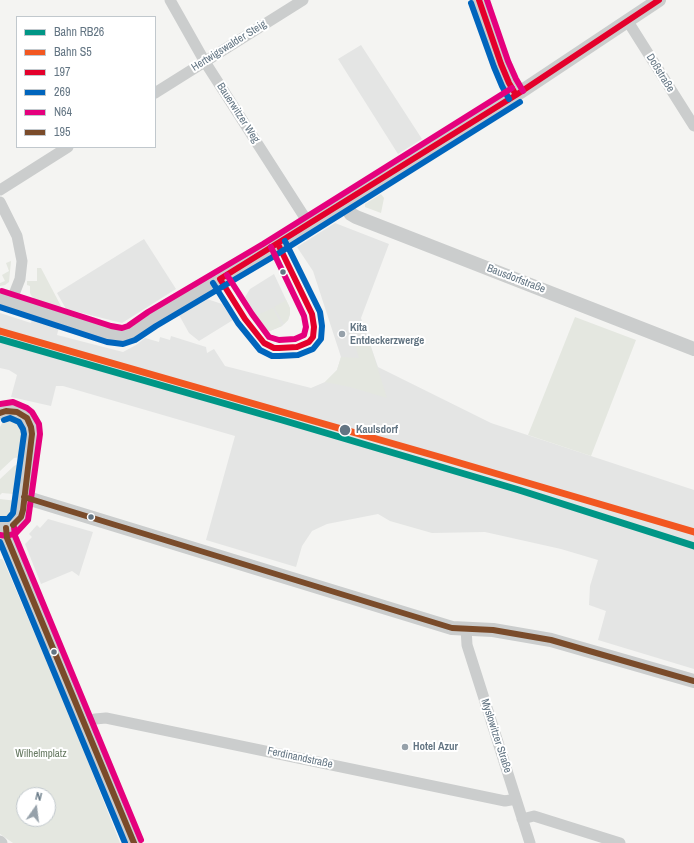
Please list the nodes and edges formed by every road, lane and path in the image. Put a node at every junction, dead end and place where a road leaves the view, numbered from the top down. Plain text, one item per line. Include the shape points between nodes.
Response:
1 (170, 0) edge
2 (303, 0) edge
3 (478, 0) edge
4 (659, 0) edge
5 (627, 20) junction
6 (205, 62) junction
7 (156, 92) edge
8 (516, 95) junction
9 (694, 126) edge
10 (66, 148) edge
11 (0, 190) edge
12 (0, 202) edge
13 (343, 202) junction
14 (309, 224) junction
15 (6, 300) edge
16 (694, 349) edge
17 (0, 413) edge
18 (24, 497) junction
19 (3, 528) edge
20 (466, 628) junction
21 (694, 681) edge
22 (84, 723) junction
23 (516, 799) junction
24 (522, 819) junction
25 (134, 843) edge
26 (530, 843) edge
27 (620, 843) edge

1 - 6 street, Bauerwitzer Weg
2 - 6 street, Hertwigswalder Steig
3 - 8 street via 501,64
4 - 5 street
5 - 8 street
5 - 9 street, Doßstraße
6 - 7 street, Hertwigswalder Steig
6 - 14 street, Bauerwitzer Weg
8 - 13 street
10 - 11 street
12 - 15 street via 17,236 22,261 20,279
13 - 14 street
13 - 16 street, Bausdorfstraße via 356,217
14 - 15 street via 132,333 123,336 109,334
17 - 18 street via 17,412 27,418 31,427
18 - 19 street via 21,517 12,526
18 - 20 street via 452,628
19 - 22 street
20 - 21 street via 557,641
20 - 23 street, Myslowitzer Straße via 467,645
22 - 23 street, Ferdinandstraße via 106,718 505,801
22 - 25 street
23 - 24 street, Myslowitzer Straße
24 - 26 street, Myslowitzer Straße
24 - 27 street via 534,816

